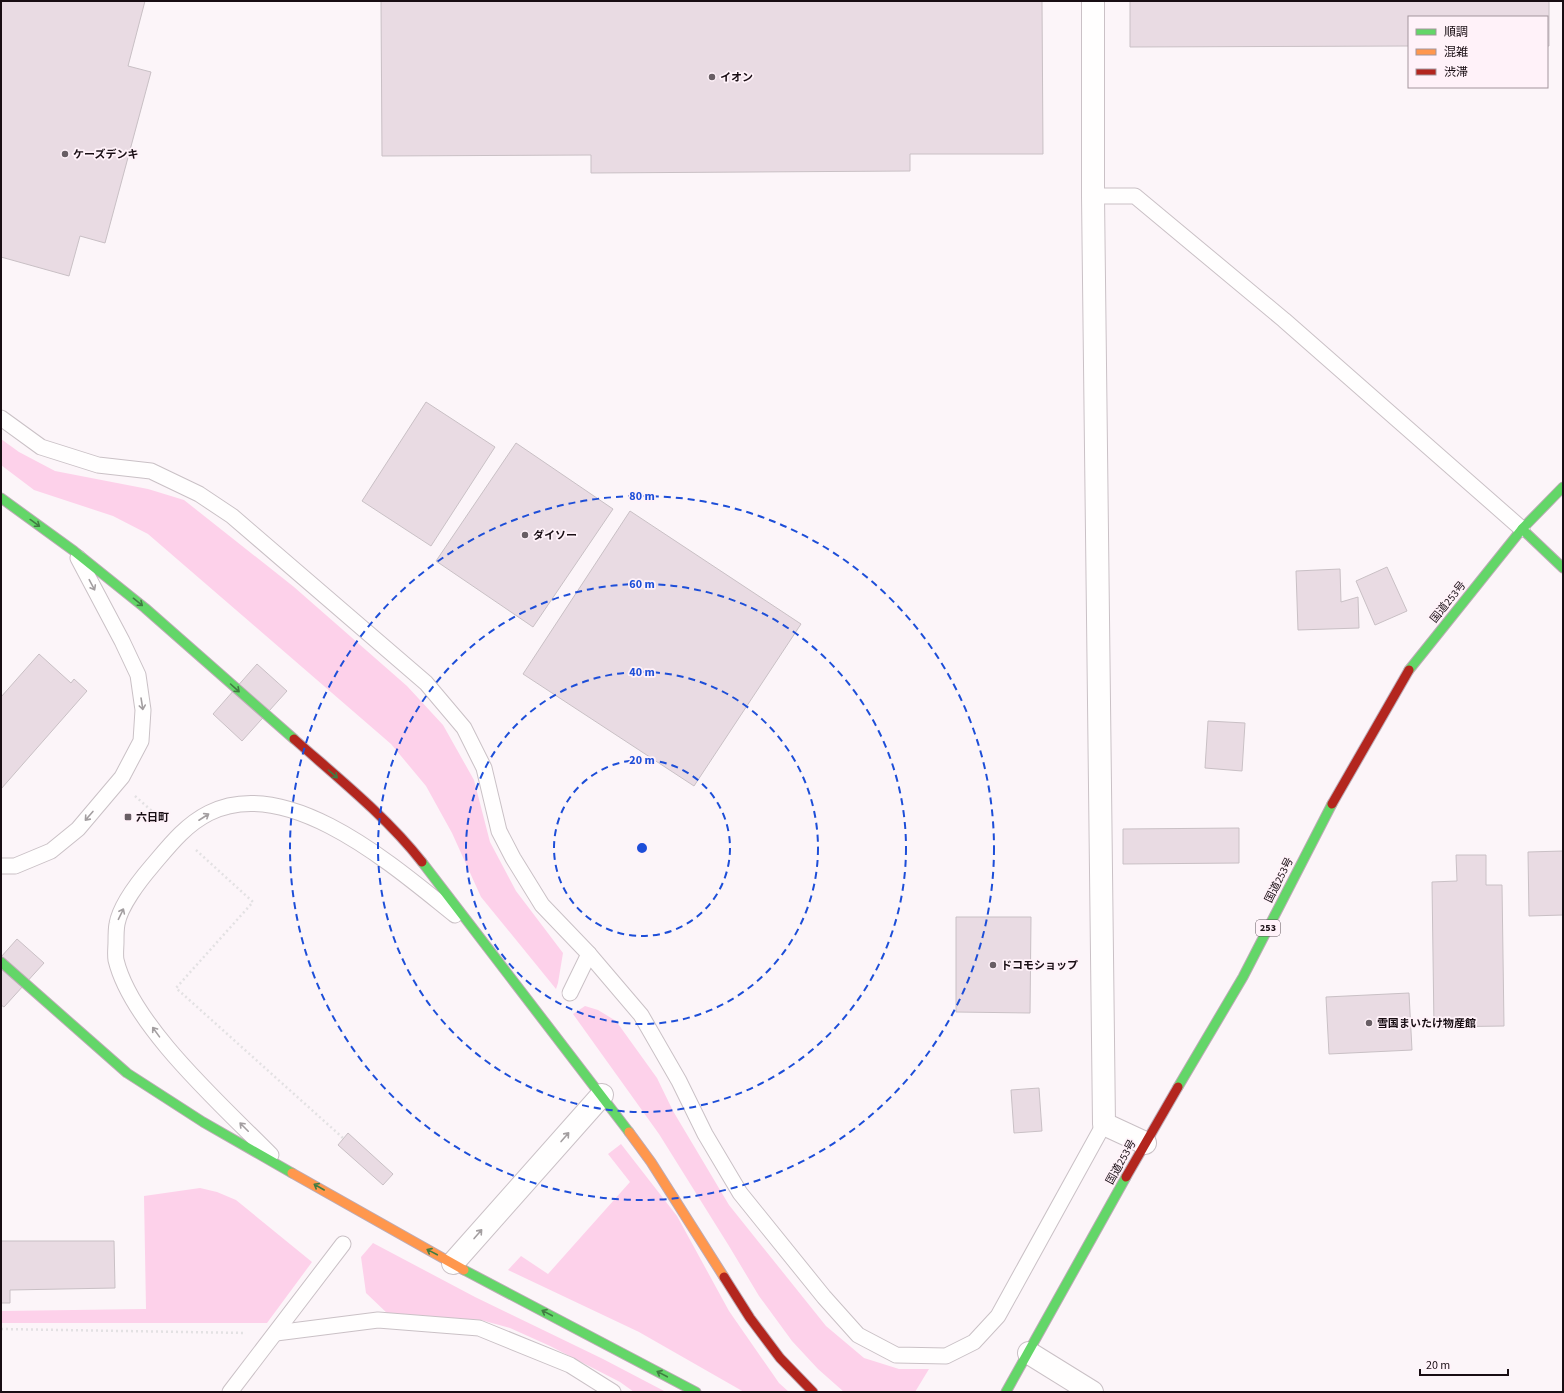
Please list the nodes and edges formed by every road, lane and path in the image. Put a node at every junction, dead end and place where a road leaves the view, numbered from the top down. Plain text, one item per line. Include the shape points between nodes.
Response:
1 (1093, 1) edge
2 (1093, 196) junction
3 (1, 418) edge
4 (1563, 487) edge
5 (2, 499) edge
6 (1522, 529) junction
7 (74, 551) junction
8 (1563, 568) edge
9 (134, 795) dead end
10 (179, 835) junction
11 (1, 866) edge
12 (475, 931) junction
13 (589, 954) junction
14 (1, 962) edge
15 (570, 993) dead end
16 (602, 1095) junction
17 (1104, 1124) junction
18 (343, 1138) dead end
19 (1145, 1143) junction
20 (281, 1165) junction
21 (343, 1244) dead end
22 (453, 1263) junction
23 (1, 1330) edge
24 (276, 1333) junction
25 (1029, 1353) junction
26 (230, 1392) edge
27 (613, 1392) edge
28 (696, 1392) edge
29 (813, 1392) edge
30 (1006, 1392) edge
31 (1092, 1392) edge

1 - 2 street
2 - 6 lane via 1135,196 1284,320
2 - 17 street
3 - 13 lane via 41,447 98,465 151,471 199,494 232,516 426,683 464,728 484,768 499,831 513,858 542,905
4 - 6 highway, 国道253号 / 253
5 -> 7 highway
6 - 8 highway
6 - 19 highway, 国道253号 / 253 via 1405,675 1321,823 1243,977
7 -> 11 lane via 138,675 143,710 141,741 122,777 78,829 51,851 15,866
7 -> 12 highway via 145,608 349,788 410,847
9 - 10 path
10 -> 12 lane via 210,813 247,802 288,809 334,827 382,858
10 - 18 path via 252,902 176,988
20 -> 10 lane via 198,1081 160,1038 129,995 116,958 117,923 134,887
12 - 16 highway
13 - 15 lane
13 - 17 lane via 641,1015 740,1193 858,1335 896,1356 946,1356 974,1342 998,1316
14 - 20 highway via 127,1073 203,1122
22 -> 16 street
16 - 29 highway via 651,1162 750,1318 780,1358
17 - 19 street
19 - 25 highway, 国道253号 / 253
22 -> 20 highway
21 - 24 lane
28 -> 22 highway
23 - 24 path
24 - 26 lane
24 - 27 lane via 378,1320 479,1328 570,1365
25 - 30 highway, 国道253号 / 253
25 - 31 street

